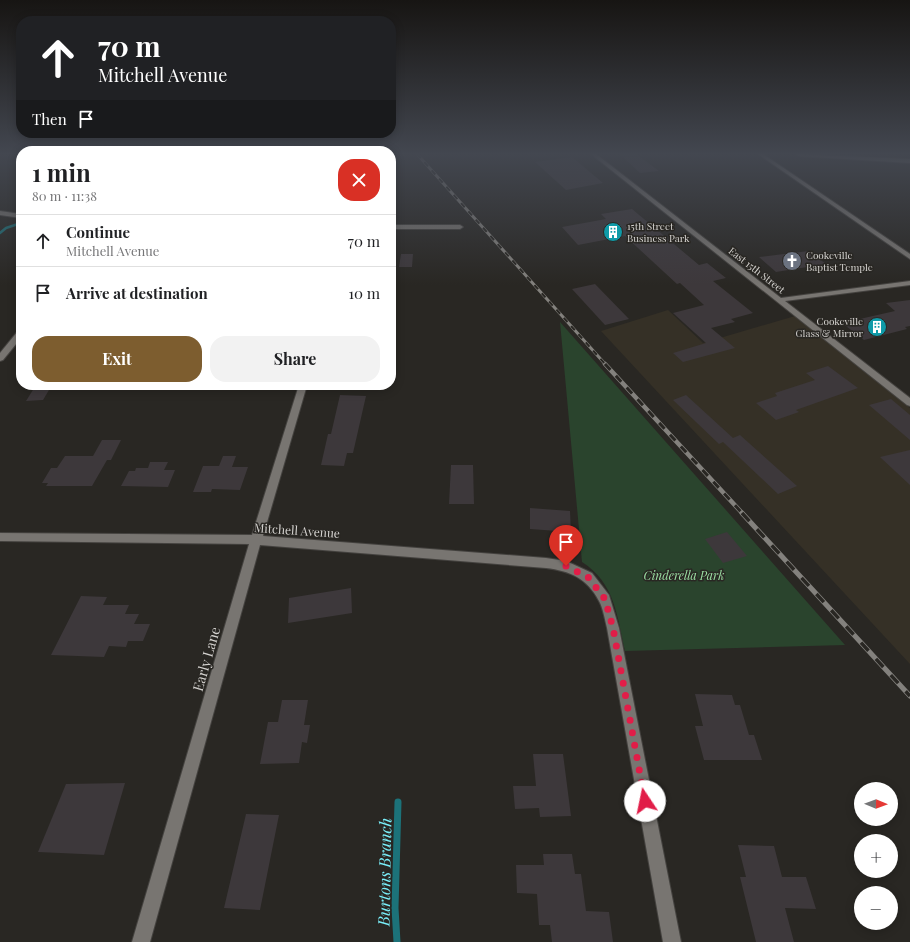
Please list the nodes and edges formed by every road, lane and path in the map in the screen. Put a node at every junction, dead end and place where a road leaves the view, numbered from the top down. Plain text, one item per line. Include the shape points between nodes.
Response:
1 (649, 198) edge
2 (824, 198) edge
3 (0, 213) edge
4 (16, 215) edge
5 (396, 227) edge
6 (460, 227) dead end
7 (910, 257) edge
8 (910, 283) edge
9 (778, 300) junction
10 (16, 339) edge
11 (0, 358) edge
12 (301, 390) edge
13 (910, 403) edge
14 (0, 537) edge
15 (256, 540) junction
16 (141, 942) edge
17 (672, 942) edge

1 - 9 street, East 15th Street
2 - 7 street
3 - 4 street
5 - 6 street
8 - 9 street
9 - 13 street, East 15th Street
10 - 11 street
12 - 15 street, Early Lane
14 - 15 street, Mitchell Avenue
15 - 16 street, Early Lane
15 - 17 street, Mitchell Avenue via 546,563 566,566 588,577 605,599 613,628

